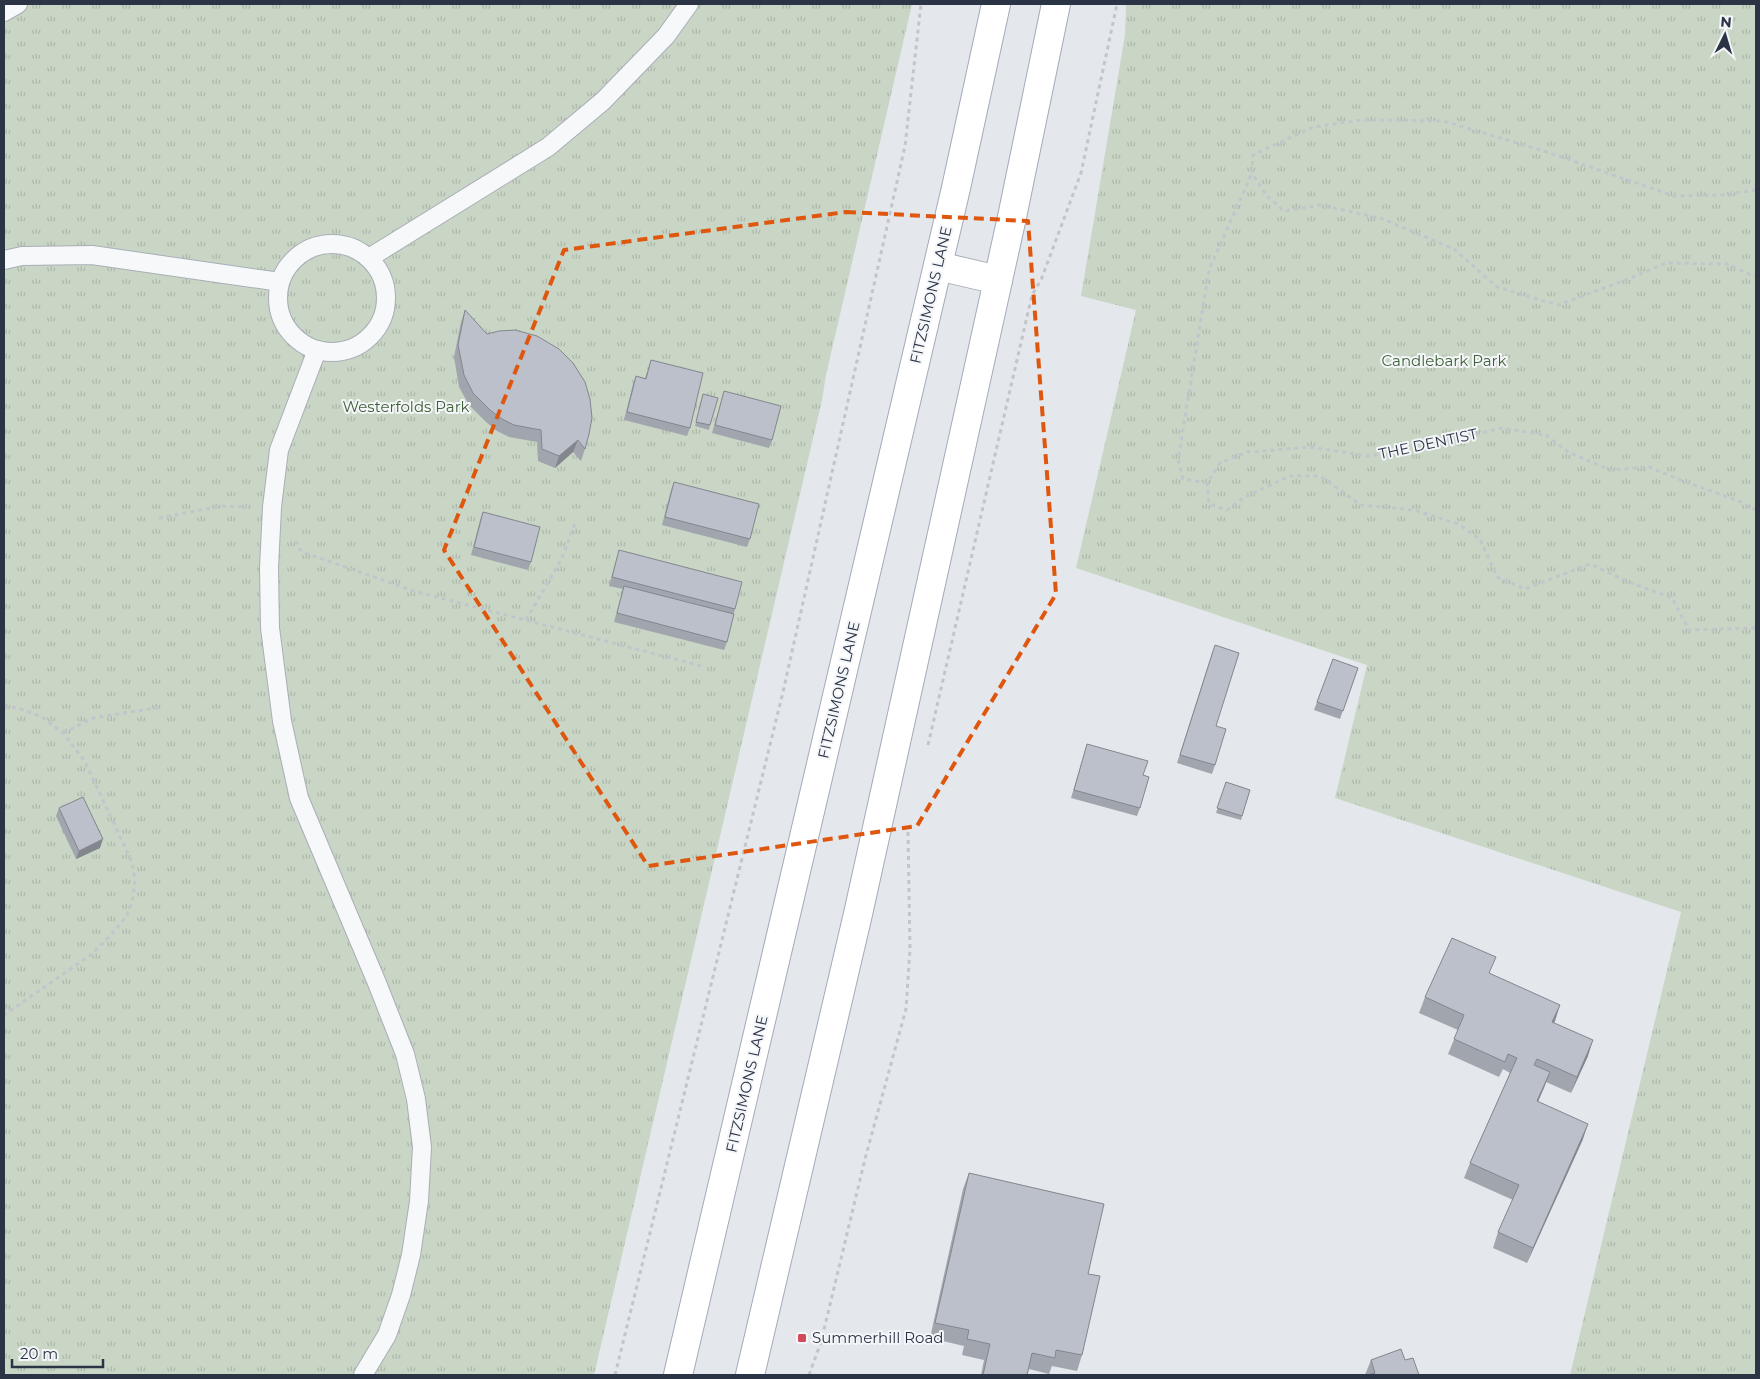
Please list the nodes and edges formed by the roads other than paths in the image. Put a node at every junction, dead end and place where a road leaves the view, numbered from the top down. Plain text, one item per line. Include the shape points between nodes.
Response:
1 (18, 4) edge
2 (689, 4) edge
3 (996, 4) edge
4 (1056, 4) edge
5 (4, 12) edge
6 (369, 258) junction
7 (4, 260) edge
8 (938, 266) junction
9 (998, 280) junction
10 (280, 282) junction
11 (317, 350) junction
12 (363, 1375) edge
13 (678, 1375) edge
14 (750, 1375) edge

1 - 5 lane
2 - 6 lane via 666,36 603,101 548,147
3 - 8 main road, FITZSIMONS LANE
4 - 9 main road
6 - 10 lane via 338,245 320,246 302,253 289,265
6 - 11 lane via 380,273 386,299 383,317 365,341 349,350
7 - 10 lane via 22,256 92,255
8 - 9 main road
8 - 13 main road, FITZSIMONS LANE
9 - 14 main road via 858,914
10 - 11 lane via 279,310 282,319 292,335
11 - 12 lane via 279,450 272,507 270,628 282,721 299,798 405,1054 416,1100 422,1147 419,1201 401,1295 386,1335

